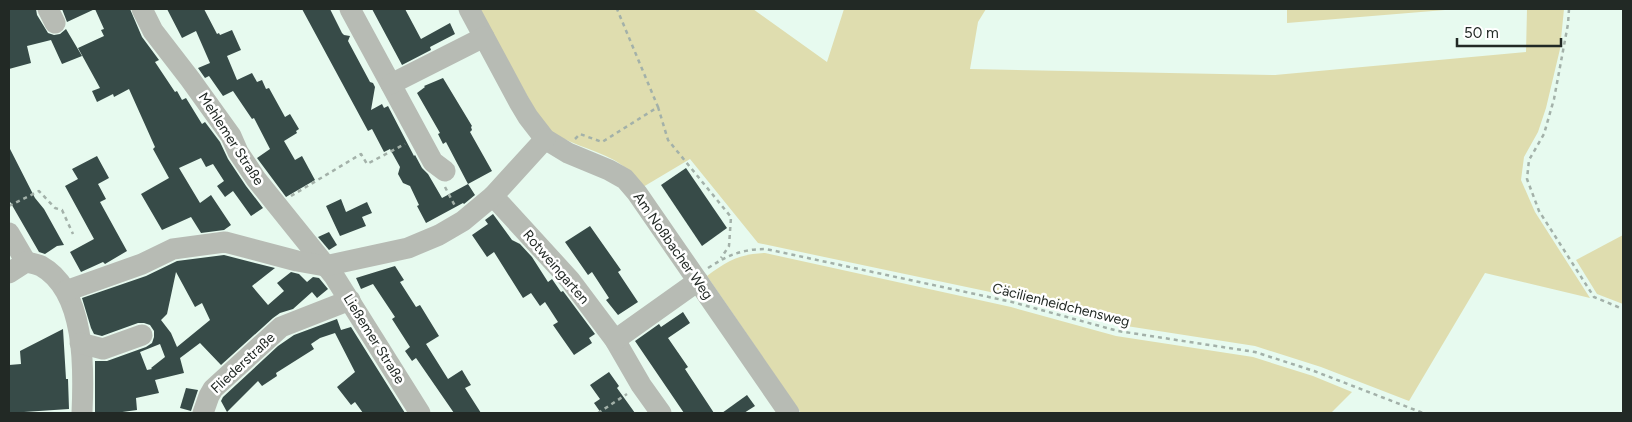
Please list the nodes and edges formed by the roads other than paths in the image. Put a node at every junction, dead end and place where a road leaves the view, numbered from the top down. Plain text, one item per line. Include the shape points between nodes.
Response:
1 (142, 9) edge
2 (350, 9) edge
3 (468, 9) edge
4 (484, 36) junction
5 (391, 84) junction
6 (545, 139) junction
7 (445, 171) road end
8 (493, 196) junction
9 (9, 233) edge
10 (325, 266) junction
11 (18, 267) edge
12 (698, 281) junction
13 (66, 291) junction
14 (350, 300) junction
15 (142, 335) dead end
16 (614, 340) junction
17 (80, 344) junction
18 (780, 410) edge
19 (76, 413) edge
20 (82, 413) edge
21 (203, 413) edge
22 (420, 413) edge
23 (661, 413) edge

1 - 10 street, Mehlemer Straße via 153,31 230,136 256,179
2 - 5 street
3 - 4 street, Am Noßbacher Weg
4 - 5 street
4 - 6 street, Am Noßbacher Weg via 519,102
5 - 7 street via 433,162
6 - 8 street
6 - 12 street, Am Noßbacher Weg via 625,180 637,192
8 - 10 street via 463,221 408,248
8 - 16 street, Rotweingarten via 570,280
9 - 11 street
10 - 13 street via 225,242 173,248 142,264
10 - 14 street, Ließemer Straße
11 - 13 street via 40,265
12 - 16 street
12 - 18 street, Am Noßbacher Weg
13 - 17 street via 76,315
14 - 21 street, Fliederstraße via 281,327 213,389
14 - 22 street, Ließemer Straße
15 - 17 street via 103,349
16 - 23 street, Rotweingarten
17 - 20 street via 84,376
19 - 20 street

